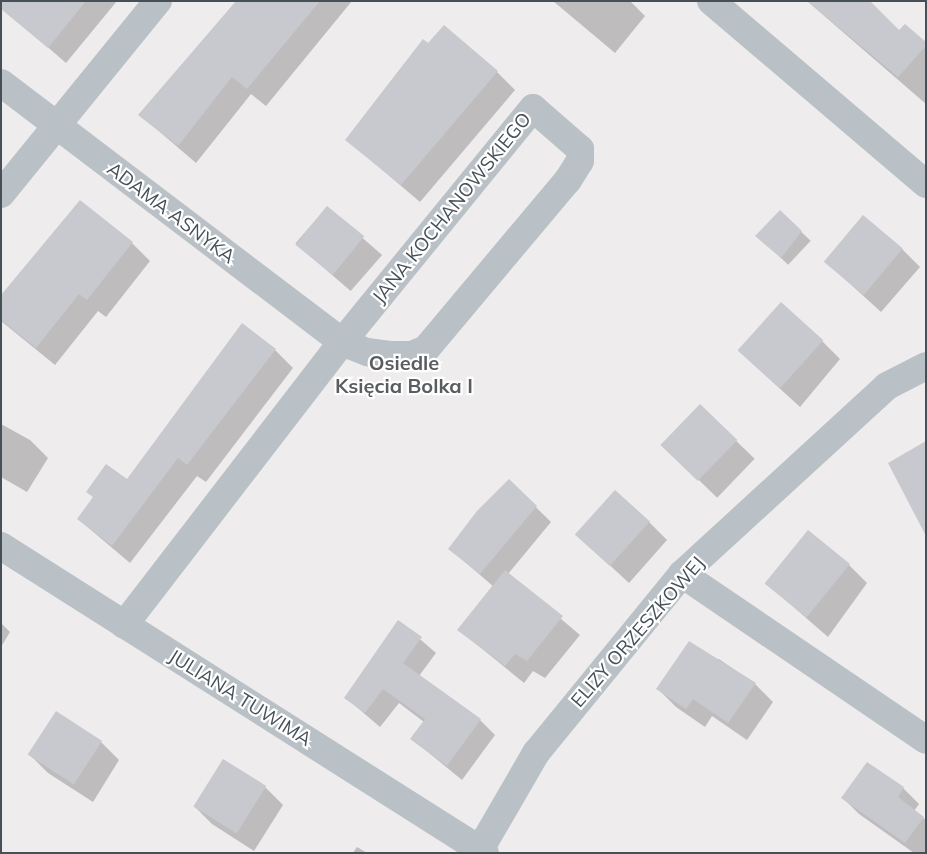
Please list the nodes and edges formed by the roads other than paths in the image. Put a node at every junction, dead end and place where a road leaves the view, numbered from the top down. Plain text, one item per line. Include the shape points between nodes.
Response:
1 (158, 1) edge
2 (712, 1) edge
3 (1, 83) edge
4 (55, 125) junction
5 (926, 184) edge
6 (1, 194) edge
7 (342, 342) junction
8 (926, 366) edge
9 (1, 546) edge
10 (682, 574) junction
11 (124, 626) junction
12 (926, 740) edge
13 (481, 852) edge

1 - 4 street
2 - 5 street
3 - 4 street, ADAMA ASNYKA
4 - 6 street
4 - 7 street, ADAMA ASNYKA
7 - 7 street, JANA KOCHANOWSKIEGO via 366,352 390,355 412,355 426,349 568,180 580,161 580,148 533,108
7 - 11 street, JANA KOCHANOWSKIEGO
8 - 10 street, ELIZY ORZESZKOWEJ via 887,386
9 - 11 street, JULIANA TUWIMA
10 - 12 street
10 - 13 street, ELIZY ORZESZKOWEJ via 536,753
11 - 13 street, JULIANA TUWIMA

